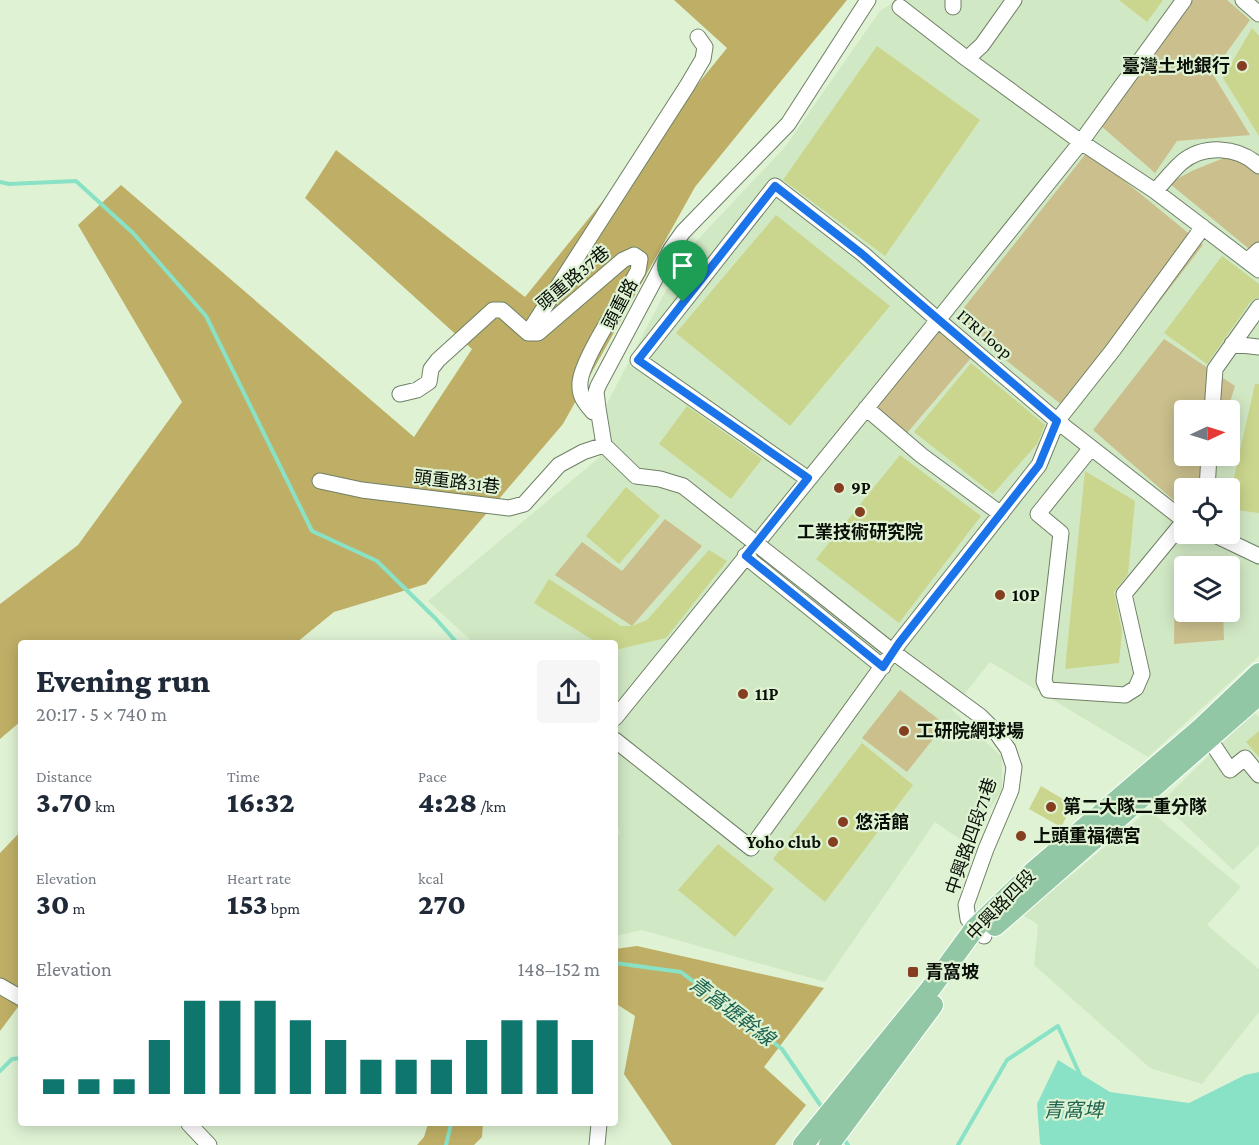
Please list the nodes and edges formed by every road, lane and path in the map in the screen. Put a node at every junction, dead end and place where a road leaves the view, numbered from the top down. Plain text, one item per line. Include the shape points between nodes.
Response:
1 (868, 0) edge
2 (1014, 0) edge
3 (1184, 0) edge
4 (1243, 0) edge
5 (900, 7) dead end
6 (1259, 14) edge
7 (698, 38) dead end
8 (967, 59) junction
9 (1081, 142) junction
10 (1259, 166) edge
11 (1155, 191) junction
12 (1203, 226) junction
13 (1255, 260) edge
14 (1259, 307) edge
15 (938, 320) junction
16 (528, 333) junction
17 (1232, 344) junction
18 (1259, 347) edge
19 (400, 394) dead end
20 (1213, 400) edge
21 (866, 408) junction
22 (593, 412) dead end
23 (1057, 421) junction
24 (604, 445) junction
25 (1092, 447) junction
26 (808, 478) junction
27 (320, 481) dead end
28 (1174, 511) edge
29 (1001, 514) junction
30 (1174, 534) edge
31 (1234, 544) edge
32 (746, 556) junction
33 (1259, 556) edge
34 (893, 652) junction
35 (883, 667) junction
36 (1259, 673) edge
37 (1259, 695) edge
38 (618, 714) edge
39 (1206, 733) junction
40 (618, 742) edge
41 (1259, 775) edge
42 (980, 932) junction
43 (0, 986) edge
44 (18, 996) edge
45 (191, 1126) edge
46 (598, 1126) edge
47 (209, 1145) edge
48 (597, 1145) edge
49 (803, 1145) edge
50 (829, 1145) edge

1 - 24 street, 頭重路 via 788,124 671,249 598,386
2 - 8 street via 982,45
3 - 9 street, ITRI loop
4 - 6 street
5 - 8 street
7 - 16 street via 705,47 687,86
8 - 9 street
9 - 11 street
9 - 15 street, ITRI loop
10 - 11 street via 1229,150 1200,152 1182,162
11 - 12 street
12 - 13 street
12 - 23 street
14 - 17 street
15 - 21 street
15 - 23 street, ITRI loop
15 - 26 street via 775,186 638,360
16 - 19 street, 頭重路37巷 via 502,310 493,310 453,344 431,369 429,382
16 - 22 street, 頭重路37巷 via 538,333 623,260 634,255 640,259 638,271 587,359 580,382 582,398
17 - 18 street
17 - 20 street via 1215,369
21 - 26 street
21 - 29 street via 921,456
23 - 25 street, ITRI loop
23 - 29 street via 1039,465
24 - 27 street, 頭重路31巷 via 559,465 524,504 509,508
24 - 34 street, 中興路四段71巷, bridge via 636,476 683,486
25 - 28 street, ITRI loop
25 - 30 street via 1038,514 1061,533 1044,681 1048,690 1125,695 1136,687 1142,674 1125,594
26 - 32 street
29 - 34 street
31 - 33 street
32 - 35 street
32 - 38 street
34 - 35 street
34 - 42 street, 中興路四段71巷 via 980,716 1008,749 1014,767 1011,790 966,905 968,919
35 - 40 street via 751,848
36 - 39 main road, 中興路四段
37 - 39 main road, 中興路四段
39 - 41 street via 1230,770 1245,758
39 - 42 main road, 中興路四段 via 1094,830 1023,900
42 - 49 main road, 中興路四段
42 - 50 main road, 中興路四段
43 - 44 street
45 - 47 street
46 - 48 street

